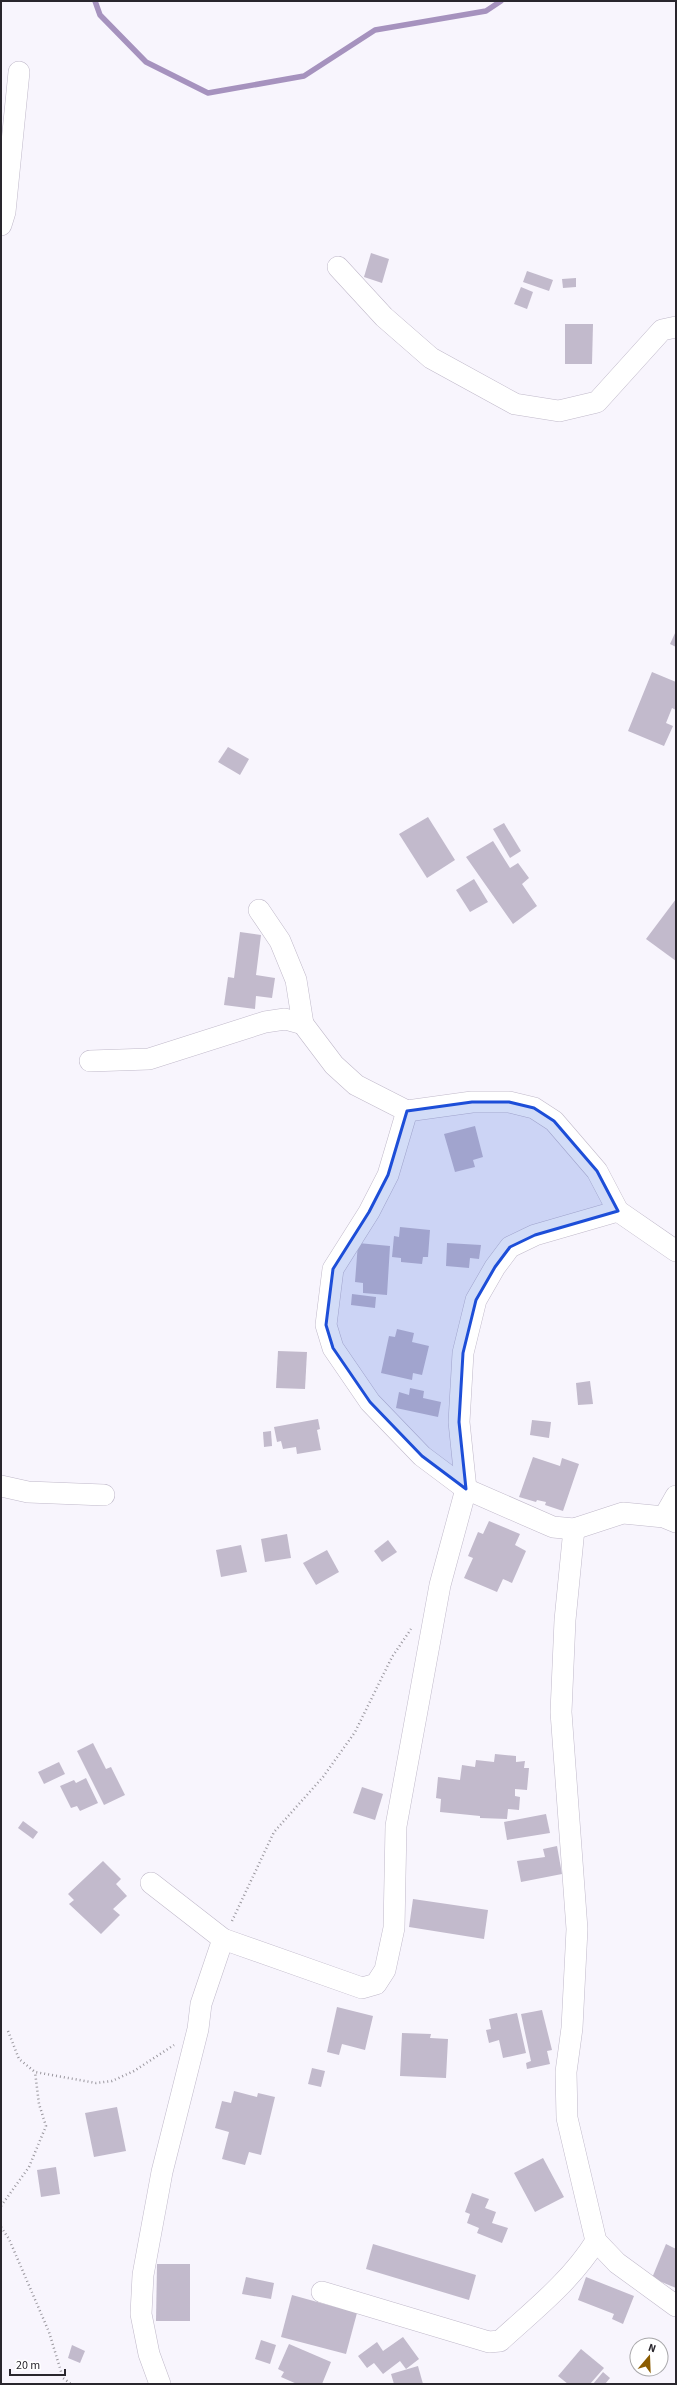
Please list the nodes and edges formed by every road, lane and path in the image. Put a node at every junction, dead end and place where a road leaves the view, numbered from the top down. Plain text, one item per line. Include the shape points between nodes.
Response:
1 (19, 72) dead end
2 (1, 225) edge
3 (338, 267) dead end
4 (676, 327) edge
5 (259, 910) dead end
6 (303, 1024) junction
7 (90, 1061) dead end
8 (407, 1111) junction
9 (618, 1211) junction
10 (676, 1251) edge
11 (1, 1486) edge
12 (466, 1489) junction
13 (104, 1495) dead end
14 (676, 1496) edge
15 (670, 1520) edge
16 (574, 1529) junction
17 (414, 1624) dead end
18 (151, 1883) dead end
19 (223, 1939) junction
20 (198, 2029) junction
21 (8, 2031) dead end
22 (35, 2072) junction
23 (1, 2206) edge
24 (1, 2227) edge
25 (596, 2241) junction
26 (322, 2292) dead end
27 (676, 2306) edge
28 (71, 2384) edge
29 (160, 2384) edge

1 - 2 street via 5,212
3 - 4 street via 384,317 431,358 515,404 559,411 597,402 662,330
5 - 6 street via 280,941 296,980
6 - 7 street via 285,1020 265,1022 149,1059
6 - 8 street via 334,1065 356,1085
8 - 9 street via 472,1102 508,1102 534,1108 554,1121 597,1170
8 - 12 street via 388,1175 369,1212 333,1269 326,1325 333,1348 370,1402 422,1456
9 - 10 street
9 - 12 street via 535,1235 510,1248 495,1266 476,1300 463,1353 459,1422
11 - 13 street via 28,1492
12 - 16 street via 553,1527
12 - 19 street via 440,1585 396,1826 394,1928 385,1970 376,1984 362,1988
14 - 15 street
15 - 16 street via 623,1513
16 - 25 street via 565,1620 561,1712 577,1929 572,2028 566,2072 567,2118
17 - 19 path via 392,1657 355,1732 323,1777 274,1832
18 - 19 street
19 - 20 street via 201,2004
20 - 22 path via 134,2071 112,2081 96,2083
20 - 29 street via 162,2172 144,2275 141,2314 149,2354
21 - 22 path via 19,2059
22 - 23 path via 46,2126 29,2167
24 - 28 path via 9,2239 49,2332 63,2378
25 - 26 street via 586,2258 551,2296 500,2341 489,2342
25 - 27 street via 617,2263

